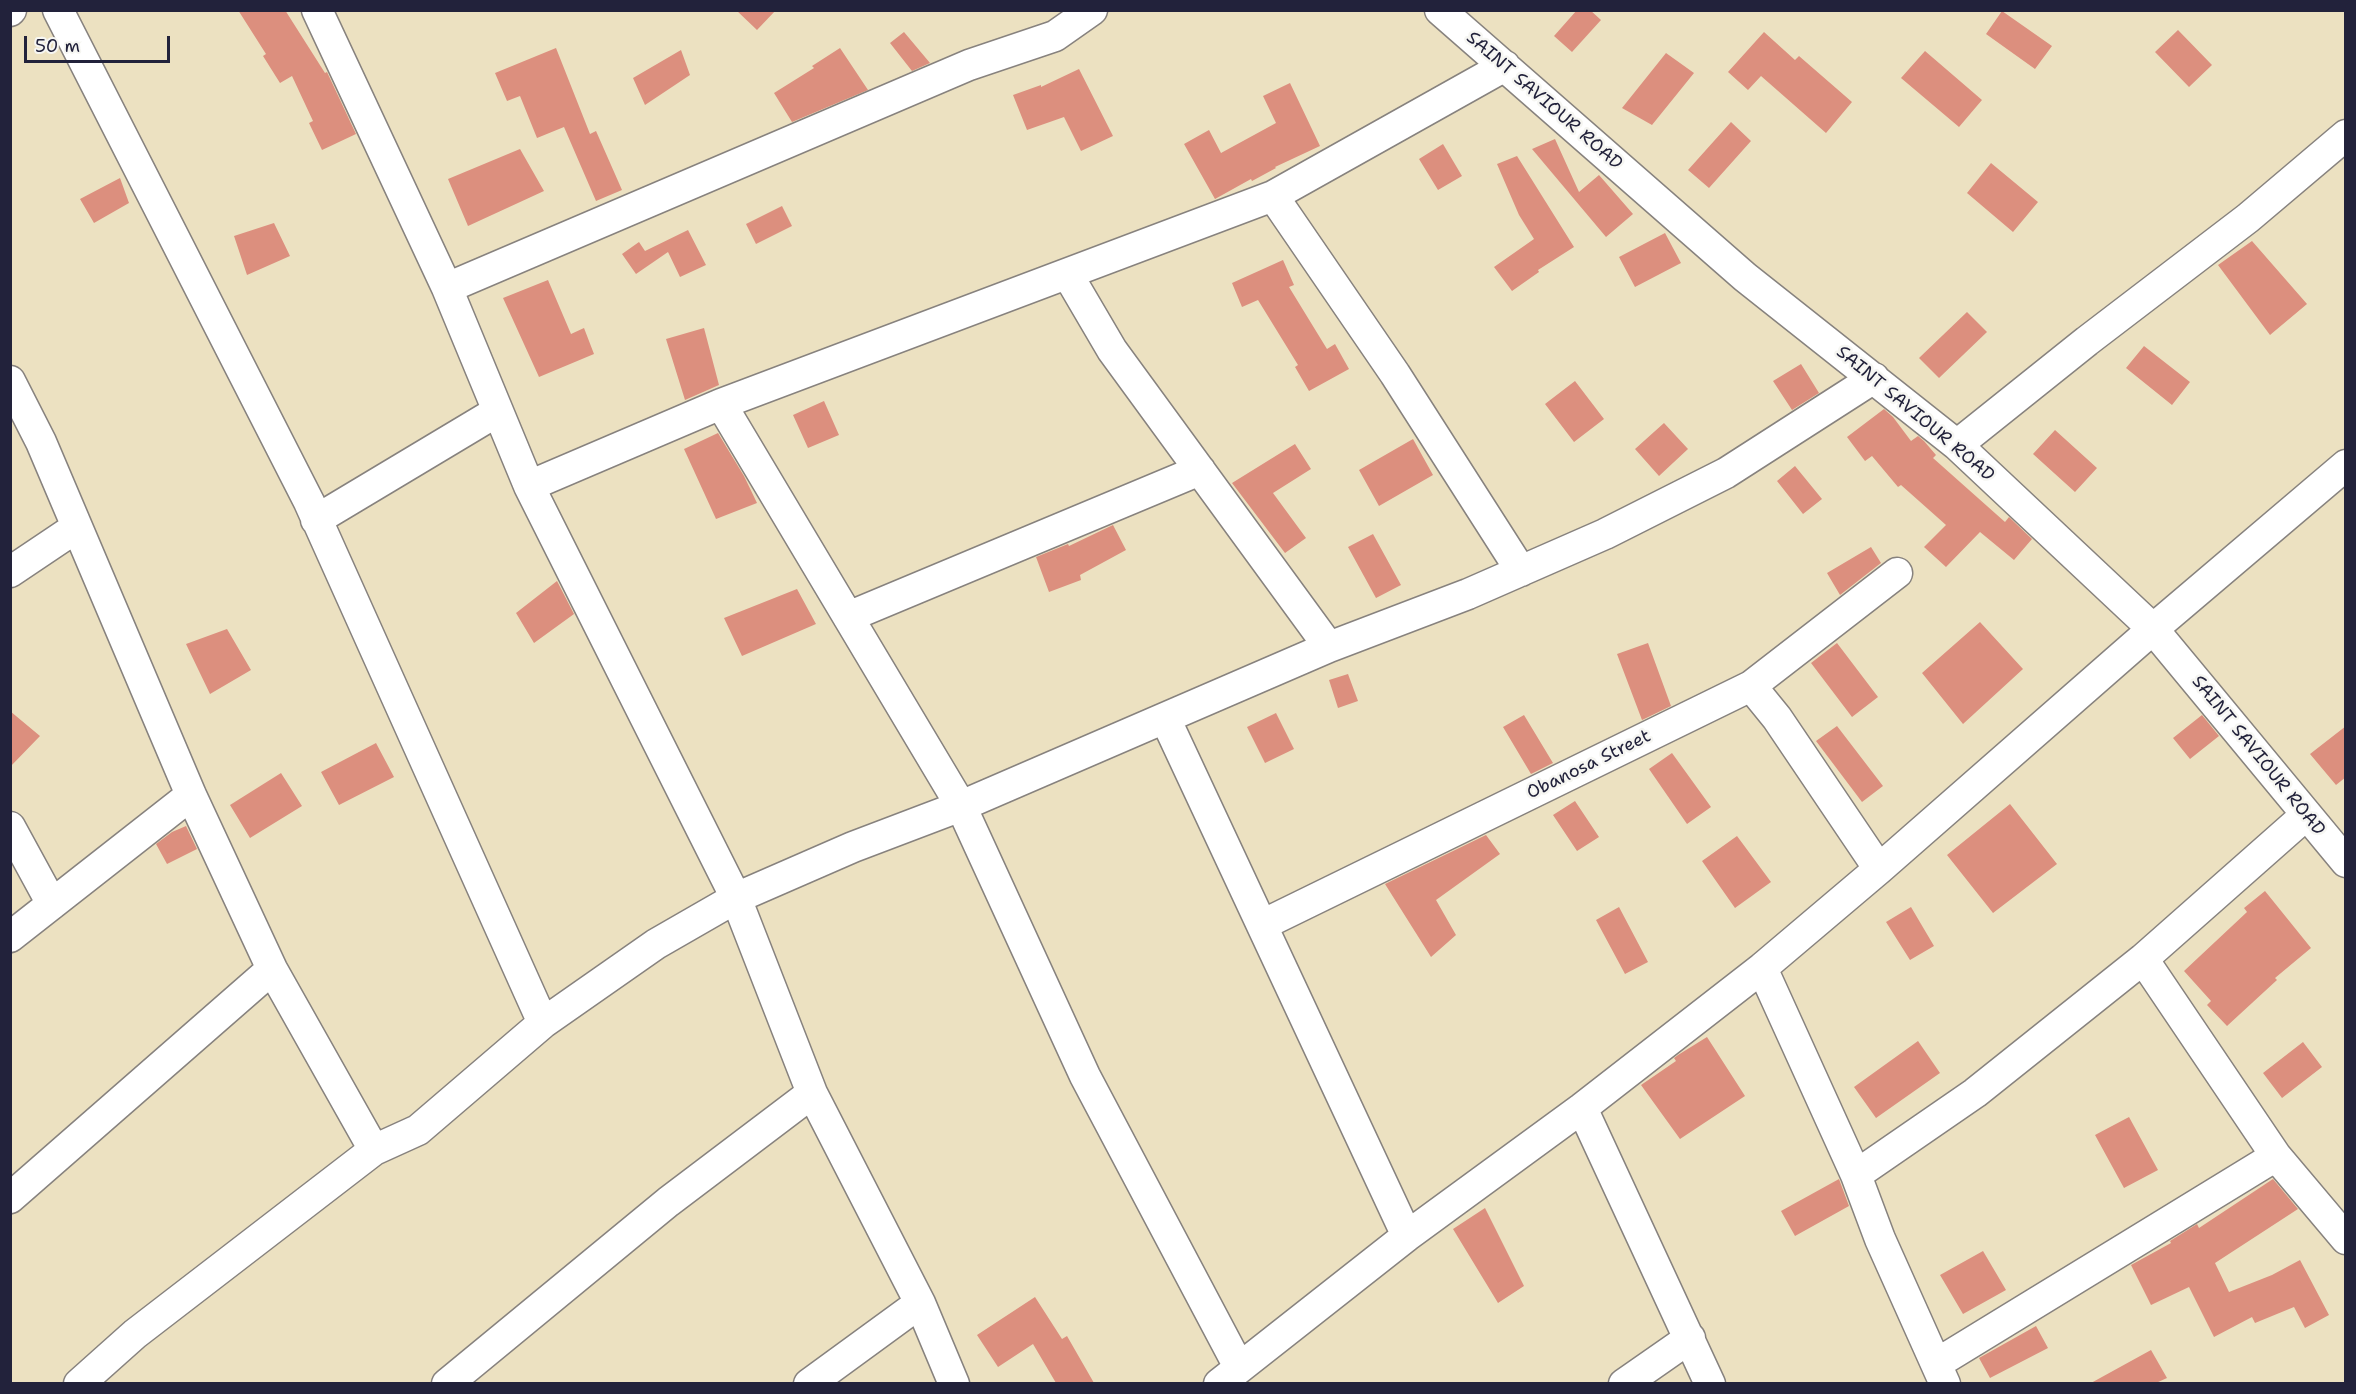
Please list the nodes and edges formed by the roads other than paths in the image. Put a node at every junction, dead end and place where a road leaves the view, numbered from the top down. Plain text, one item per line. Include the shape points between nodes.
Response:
1 (58, 10) edge
2 (317, 10) edge
3 (1092, 10) edge
4 (1440, 10) edge
5 (1504, 66) junction
6 (2346, 135) edge
7 (1273, 196) junction
8 (1068, 275) junction
9 (447, 288) junction
10 (1874, 378) junction
11 (10, 381) edge
12 (721, 404) junction
13 (498, 411) junction
14 (1957, 445) junction
15 (2346, 465) edge
16 (1200, 470) junction
17 (529, 486) junction
18 (316, 520) junction
19 (77, 527) junction
20 (1521, 571) junction
21 (10, 572) edge
22 (1898, 573) dead end
23 (848, 617) junction
24 (2153, 629) junction
25 (1329, 647) junction
26 (1751, 686) junction
27 (1165, 718) junction
28 (191, 795) junction
29 (961, 806) junction
30 (2306, 815) junction
31 (10, 827) edge
32 (2346, 862) edge
33 (1879, 869) junction
34 (736, 898) junction
35 (52, 904) junction
36 (1262, 925) junction
37 (10, 938) edge
38 (2143, 959) junction
39 (1761, 968) junction
40 (272, 969) junction
41 (543, 1023) junction
42 (812, 1093) junction
43 (1582, 1108) junction
44 (374, 1150) junction
45 (2276, 1156) junction
46 (1856, 1175) junction
47 (10, 1198) edge
48 (1407, 1236) junction
49 (2346, 1239) edge
50 (920, 1303) junction
51 (1690, 1338) junction
52 (1941, 1374) edge
53 (1229, 1375) edge
54 (79, 1383) edge
55 (447, 1383) edge
56 (809, 1383) edge
57 (954, 1383) edge
58 (1624, 1383) edge
59 (1710, 1383) edge

1 - 18 street
2 - 9 street
3 - 9 street via 1055,36 969,65
4 - 5 street, SAINT SAVIOUR ROAD
5 - 7 street
5 - 10 street, SAINT SAVIOUR ROAD via 1745,278
6 - 14 street via 2248,218
7 - 8 street
7 - 20 street via 1395,374
8 - 12 street
8 - 16 street via 1112,350
9 - 13 street
10 - 14 street, SAINT SAVIOUR ROAD
10 - 20 street via 1726,473
11 - 19 street
12 - 17 street
12 - 23 street
13 - 17 street
13 - 18 street
14 - 24 street, SAINT SAVIOUR ROAD
15 - 24 street
16 - 23 street
16 - 25 street
17 - 34 street
18 - 41 street
19 - 21 street
19 - 28 street
20 - 25 street
22 - 26 street, Obanosa Street
23 - 29 street
24 - 30 street, SAINT SAVIOUR ROAD
24 - 33 street
25 - 27 street
26 - 33 street
26 - 36 street, Obanosa Street
27 - 29 street
27 - 36 street
28 - 35 street
28 - 40 street
29 - 34 street
29 - 53 street
30 - 32 street, SAINT SAVIOUR ROAD
30 - 38 street
31 - 35 street
33 - 39 street
34 - 41 street via 656,944
34 - 42 street
35 - 37 street
36 - 48 street
38 - 45 street
38 - 46 street via 1975,1093
39 - 43 street
39 - 46 street
40 - 44 street
40 - 47 street
41 - 44 street via 418,1130
42 - 50 street
42 - 55 street via 669,1202
43 - 48 street
43 - 51 street
44 - 54 street via 135,1334
45 - 49 street
45 - 52 street
46 - 52 street via 1880,1239
48 - 53 street
50 - 56 street
50 - 57 street
51 - 58 street
51 - 59 street

